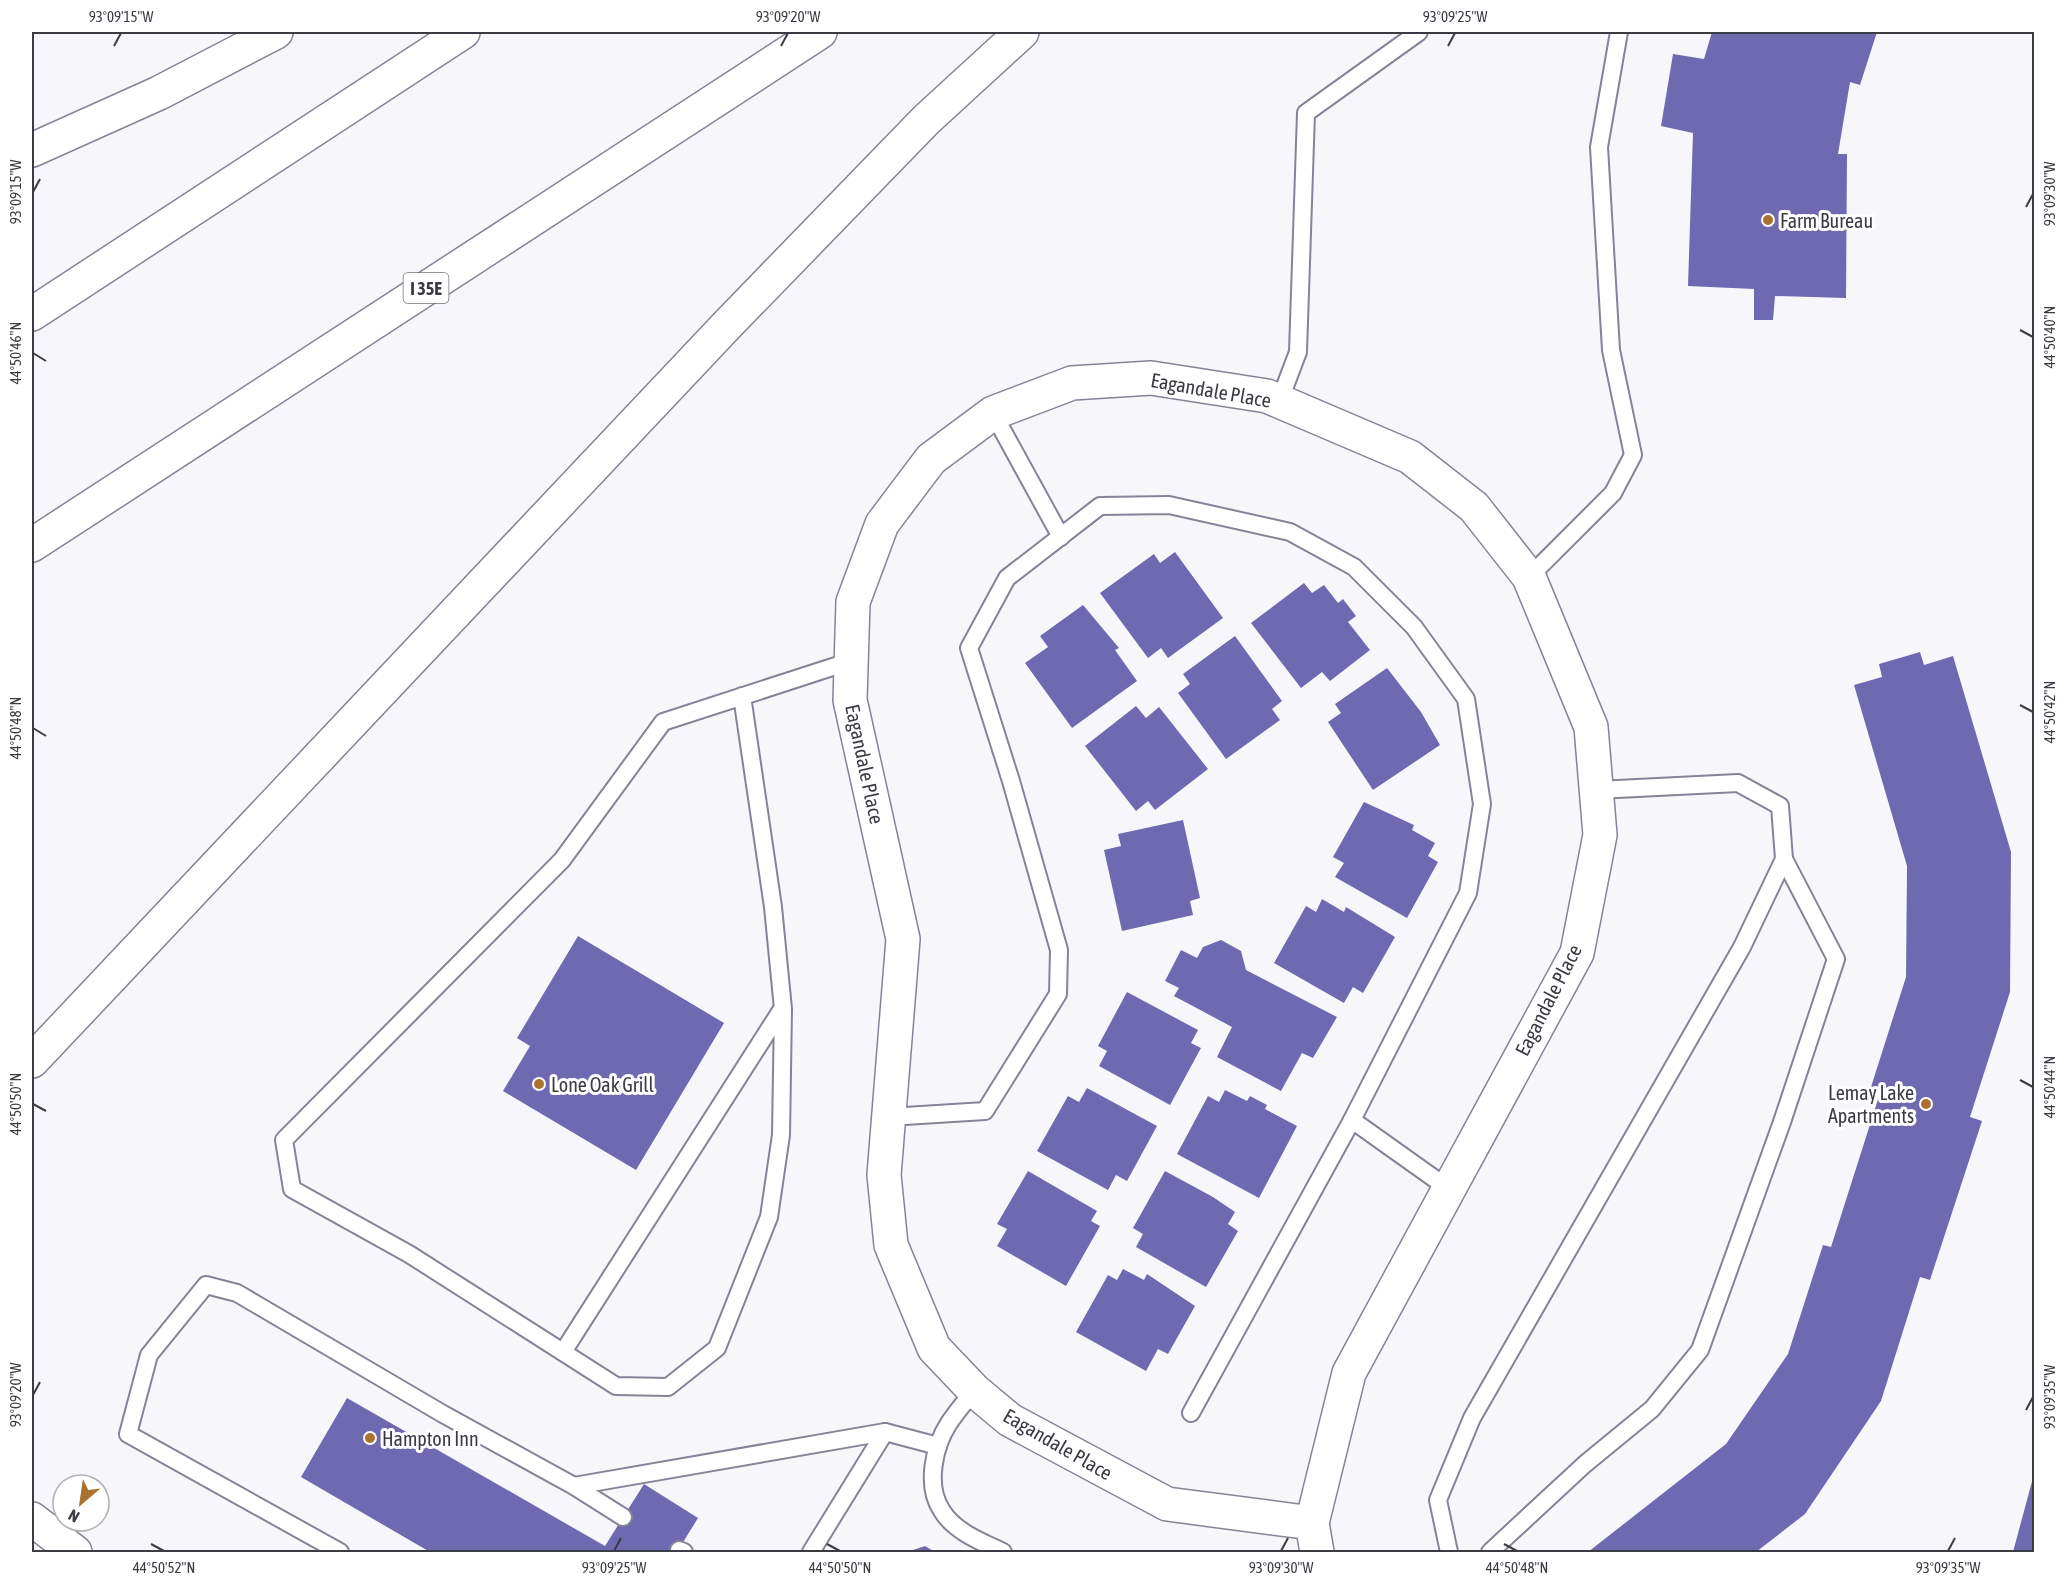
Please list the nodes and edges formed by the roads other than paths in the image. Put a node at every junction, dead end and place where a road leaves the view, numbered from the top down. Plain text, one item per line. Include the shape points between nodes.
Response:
1 (276, 32) edge
2 (463, 32) edge
3 (820, 32) edge
4 (1022, 32) edge
5 (1419, 32) edge
6 (1619, 32) edge
7 (32, 150) edge
8 (32, 314) edge
9 (1280, 402) junction
10 (993, 412) junction
11 (1061, 537) junction
12 (32, 545) edge
13 (1529, 577) junction
14 (851, 661) junction
15 (742, 696) junction
16 (1597, 790) junction
17 (1784, 859) junction
18 (783, 1009) junction
19 (32, 1061) edge
20 (889, 1117) junction
21 (1352, 1120) junction
22 (1449, 1189) junction
23 (563, 1352) junction
24 (974, 1390) junction
25 (1191, 1413) dead end
26 (885, 1432) junction
27 (938, 1446) junction
28 (574, 1486) junction
29 (623, 1517) dead end
30 (32, 1519) edge
31 (1315, 1538) edge
32 (32, 1546) edge
33 (43, 1552) edge
34 (75, 1552) edge
35 (340, 1552) edge
36 (811, 1552) edge
37 (1003, 1552) edge
38 (1449, 1552) edge
39 (1490, 1552) edge

1 - 7 main road via 159,93
2 - 8 main road
3 - 12 main road, I 35E
4 - 19 main road via 926,120 727,325
5 - 9 lane via 1306,113 1298,352
6 - 13 lane via 1599,147 1611,350 1633,455 1613,493
9 - 10 main road, Eagandale Place via 1268,396 1151,378 1072,383
9 - 13 main road, Eagandale Place via 1410,457 1474,507
10 - 11 lane
10 - 14 main road, Eagandale Place via 930,459 882,524 853,602
11 - 20 lane via 1007,579 969,648 1059,950 1058,994 985,1111
11 - 21 lane via 1100,506 1169,504 1290,532 1354,567 1414,627 1466,699 1482,804 1468,893
13 - 16 main road, Eagandale Place via 1591,727
14 - 15 lane
14 - 20 main road, Eagandale Place via 850,700 903,939
15 - 18 lane via 773,907
15 - 23 lane via 663,722 562,860 284,1140 292,1189 409,1254
16 - 17 lane via 1738,783 1780,806
16 - 22 main road, Eagandale Place via 1600,835 1577,953
17 - 38 lane via 1742,947 1473,1418 1438,1500
17 - 39 lane via 1836,959 1700,1350 1652,1408
18 - 23 lane
18 - 23 lane via 781,1135 769,1218 717,1348 668,1387 616,1386
20 - 24 main road, Eagandale Place via 884,1175 891,1245 934,1347
21 - 22 lane
21 - 25 lane
22 - 31 main road, Eagandale Place via 1349,1373
24 - 27 lane via 949,1423
24 - 31 main road, Eagandale Place via 1010,1420 1167,1504
26 - 27 lane
26 - 28 lane
26 - 36 lane
27 - 37 lane via 933,1477 942,1511 967,1534
28 - 29 lane
28 - 35 lane via 237,1293 206,1285 149,1355 128,1434
30 - 34 main road
32 - 33 main road

